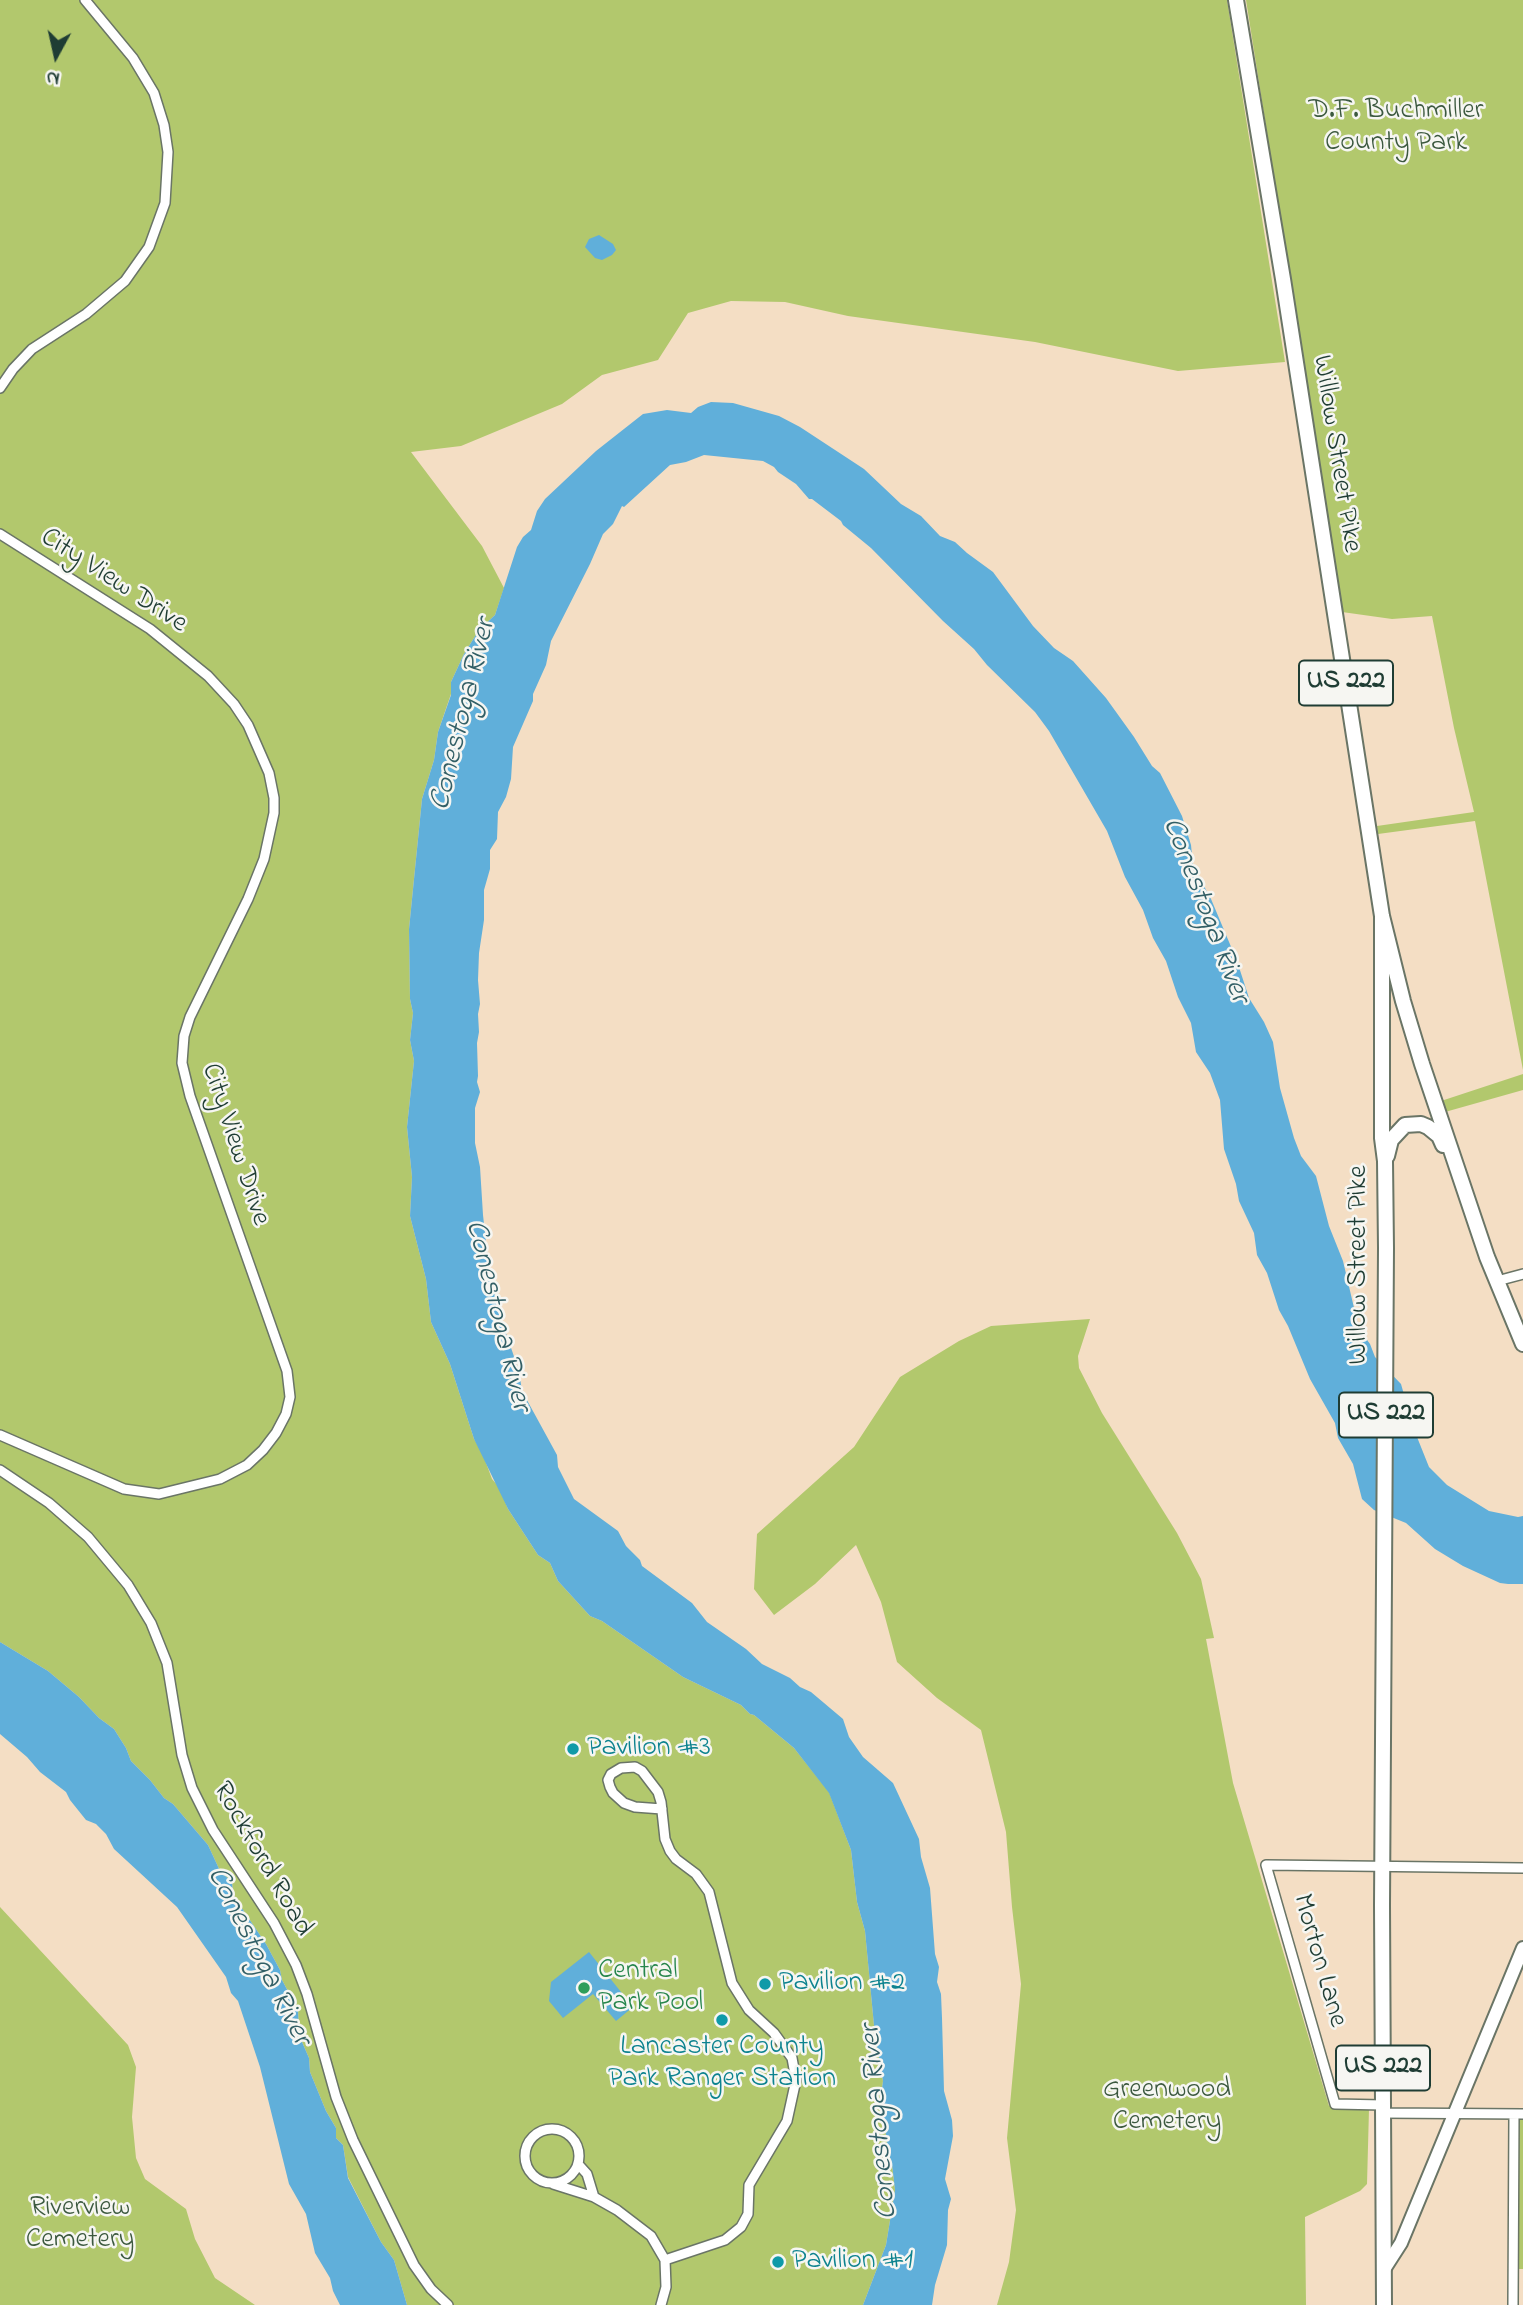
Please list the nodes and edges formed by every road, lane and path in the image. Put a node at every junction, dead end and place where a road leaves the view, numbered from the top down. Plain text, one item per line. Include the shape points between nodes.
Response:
1 (85, 0) edge
2 (1236, 0) edge
3 (0, 388) edge
4 (0, 534) edge
5 (1382, 916) junction
6 (1385, 1161) junction
7 (1487, 1257) junction
8 (1523, 1274) edge
9 (1497, 1281) junction
10 (1522, 1339) edge
11 (0, 1435) edge
12 (0, 1470) edge
13 (662, 1809) junction
14 (1384, 1866) junction
15 (1523, 1868) edge
16 (1523, 1948) edge
17 (1383, 2109) junction
18 (1454, 2114) junction
19 (1518, 2114) edge
20 (578, 2164) junction
21 (553, 2184) junction
22 (594, 2197) junction
23 (665, 2260) junction
24 (1383, 2272) junction
25 (448, 2305) edge
26 (661, 2305) edge
27 (1384, 2305) edge
28 (1513, 2305) edge

1 - 3 street via 133,58 154,93 168,152 165,203 149,247 125,281 86,314 32,349
2 - 5 highway, Willow Street Pike / US 222
4 - 11 street, City View Drive via 142,624 208,676 248,725 269,773 274,813 264,859 190,1017 182,1056 190,1096 286,1371 290,1397 276,1433 247,1465 220,1479 159,1494 124,1489
5 - 6 highway, Willow Street Pike / US 222
5 - 7 highway, Willow Street Pike / US 222 via 1412,1035
6 - 7 highway via 1391,1140 1405,1125 1433,1129 1446,1150 1479,1246
6 - 14 highway, Willow Street Pike / US 222
7 - 9 highway, Willow Street Pike / US 222
8 - 9 street
9 - 10 highway, Willow Street Pike / US 222
12 - 25 street, Rockford Road via 88,1537 128,1585 151,1623 167,1664 181,1755 192,1788 296,1965 335,2097 353,2140 414,2265
13 - 13 street via 658,1792 642,1771 627,1766 611,1774 610,1787 624,1803
13 - 23 street via 670,1850 709,1892 732,1983 749,2010 792,2058 796,2080 787,2121 750,2185 748,2214 741,2227 725,2240
14 - 15 street
14 - 17 highway, US 222
14 - 17 street, Morton Lane via 1266,1865 1335,2104
16 - 18 main road
17 - 18 street
17 - 24 highway, US 222
18 - 19 street
18 - 24 main road via 1401,2242
19 - 28 street
20 - 21 street via 569,2178
20 - 21 street via 578,2147 566,2133 549,2129 533,2137 525,2153 526,2166 537,2179
20 - 22 street via 587,2174
21 - 22 street
22 - 23 street via 651,2236
23 - 26 street
24 - 27 highway, US 222

